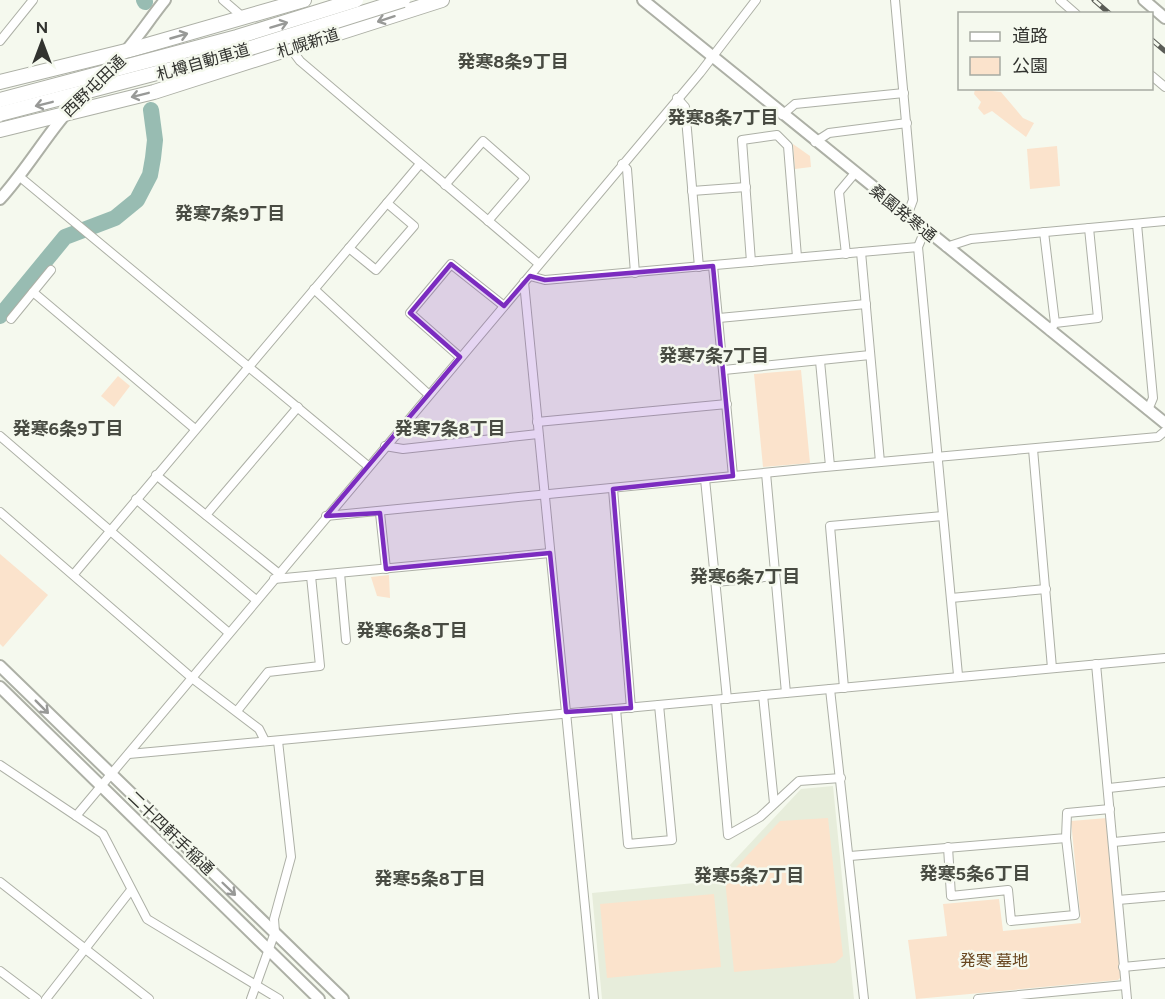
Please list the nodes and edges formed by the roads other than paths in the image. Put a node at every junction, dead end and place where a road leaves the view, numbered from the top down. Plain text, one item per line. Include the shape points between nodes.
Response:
1 (33, 0) edge
2 (165, 0) edge
3 (223, 0) edge
4 (304, 0) edge
5 (356, 0) edge
6 (403, 0) edge
7 (442, 0) edge
8 (643, 0) edge
9 (756, 0) edge
10 (895, 0) edge
11 (1060, 0) edge
12 (1150, 2) edge
13 (1074, 12) edge
14 (244, 18) junction
15 (1165, 18) edge
16 (0, 41) edge
17 (291, 49) junction
18 (130, 50) junction
19 (711, 57) junction
20 (1153, 77) edge
21 (0, 82) edge
22 (1165, 87) edge
23 (904, 93) junction
24 (677, 98) junction
25 (0, 100) edge
26 (0, 114) edge
27 (63, 114) junction
28 (782, 115) junction
29 (907, 123) junction
30 (0, 130) edge
31 (815, 142) junction
32 (420, 164) junction
33 (622, 165) junction
34 (855, 174) junction
35 (20, 177) junction
36 (445, 185) junction
37 (746, 187) junction
38 (692, 191) junction
39 (0, 199) edge
40 (387, 203) junction
41 (907, 216) junction
42 (488, 221) junction
43 (1165, 221) edge
44 (1137, 224) junction
45 (1089, 228) junction
46 (925, 230) junction
47 (1044, 232) junction
48 (918, 247) junction
49 (946, 247) junction
50 (349, 248) junction
51 (861, 252) junction
52 (846, 254) junction
53 (797, 257) junction
54 (752, 262) junction
55 (539, 264) junction
56 (713, 266) junction
57 (699, 267) junction
58 (51, 270) dead end
59 (635, 273) junction
60 (527, 279) junction
61 (314, 289) junction
62 (33, 292) junction
63 (866, 304) junction
64 (504, 306) junction
65 (719, 318) junction
66 (11, 319) dead end
67 (1052, 327) junction
68 (870, 356) junction
69 (460, 357) junction
70 (820, 360) junction
71 (248, 369) junction
72 (724, 370) junction
73 (428, 394) junction
74 (727, 404) junction
75 (298, 407) junction
76 (1149, 410) junction
77 (537, 422) junction
78 (1165, 423) edge
79 (195, 429) junction
80 (1165, 431) edge
81 (538, 434) junction
82 (0, 436) edge
83 (385, 446) junction
84 (1033, 449) junction
85 (938, 457) junction
86 (880, 462) junction
87 (368, 466) junction
88 (830, 466) junction
89 (766, 473) junction
90 (156, 475) junction
91 (733, 476) junction
92 (705, 479) junction
93 (613, 489) junction
94 (544, 496) junction
95 (136, 499) junction
96 (0, 512) edge
97 (380, 513) junction
98 (206, 515) junction
99 (326, 516) junction
100 (943, 516) junction
101 (110, 531) junction
102 (550, 553) junction
103 (386, 569) junction
104 (340, 573) junction
105 (74, 574) junction
106 (276, 576) junction
107 (311, 576) junction
108 (776, 576) junction
109 (716, 582) junction
110 (1046, 589) junction
111 (951, 598) junction
112 (256, 600) junction
113 (229, 633) junction
114 (346, 640) dead end
115 (1165, 658) edge
116 (1096, 664) junction
117 (0, 666) edge
118 (1052, 668) junction
119 (958, 675) junction
120 (192, 678) junction
121 (0, 687) edge
122 (844, 688) junction
123 (830, 689) junction
124 (786, 693) junction
125 (763, 695) junction
126 (727, 699) junction
127 (716, 700) junction
128 (659, 705) junction
129 (631, 708) junction
130 (616, 709) junction
131 (237, 711) junction
132 (566, 712) junction
133 (265, 741) junction
134 (278, 741) junction
135 (129, 754) junction
136 (0, 765) edge
137 (111, 776) junction
138 (841, 778) junction
139 (1165, 782) edge
140 (101, 787) junction
141 (1109, 788) junction
142 (774, 803) junction
143 (1110, 809) junction
144 (76, 816) junction
145 (1165, 837) edge
146 (1066, 838) junction
147 (1114, 842) junction
148 (948, 848) junction
149 (850, 856) junction
150 (0, 882) edge
151 (131, 890) junction
152 (1165, 896) edge
153 (1118, 900) junction
154 (275, 932) junction
155 (85, 950) junction
156 (269, 950) junction
157 (1165, 963) edge
158 (1124, 967) junction
159 (0, 971) edge
160 (1125, 985) junction
161 (257, 987) junction
162 (37, 999) edge
163 (46, 999) edge
164 (149, 999) edge
165 (251, 999) edge
166 (279, 999) edge
167 (320, 999) edge
168 (343, 999) edge
169 (594, 999) edge
170 (864, 999) edge
171 (978, 999) edge
172 (1127, 999) edge

1 - 16 street
2 - 18 street, 西野屯田通
3 - 14 street
4 - 14 highway
25 -> 5 highway, 札樽自動車道, bridge via 237,38
6 -> 26 highway, 札樽自動車道, bridge via 230,55
7 -> 17 highway, 札幌新道
8 - 19 street, 桑園発寒通
9 - 19 street
10 - 23 street
11 - 13 street
12 - 15 street
18 -> 14 highway
17 -> 27 highway, 札幌新道 via 154,92
17 - 32 street
18 - 21 highway
18 - 27 street, 西野屯田通
19 - 24 street
19 - 28 street, 桑園発寒通
20 - 22 street
23 - 28 street via 795,104
23 - 29 street
24 - 33 street
24 - 38 street via 685,107
27 - 30 highway, 札幌新道
27 - 35 street, 西野屯田通
28 - 31 street, 桑園発寒通
29 - 31 street via 829,133
29 - 41 street via 913,200
31 - 34 street, 桑園発寒通
32 - 36 street
32 - 40 street
33 - 55 street
33 - 59 street via 627,169
34 - 41 street, 桑園発寒通
34 - 52 street via 839,192
35 - 39 street, 西野屯田通
35 - 71 street
36 - 42 street
36 - 42 street via 483,141 525,178
37 - 38 street
37 - 53 street via 742,140 777,135 788,146
37 - 54 street
38 - 57 street
40 - 50 street
40 - 50 street via 414,226 376,270
41 - 46 street, 桑園発寒通
42 - 55 street
43 - 44 street
44 - 45 street
44 - 76 street via 1153,398
45 - 47 street
45 - 67 street via 1098,318
46 - 48 street
46 - 49 street, 桑園発寒通
47 - 49 street via 970,239
47 - 67 street
48 - 51 street
48 - 85 street
49 - 67 street, 桑園発寒通
50 - 61 street
51 - 52 street
51 - 63 street
52 - 53 street
53 - 54 street
54 - 56 street
55 - 60 street
56 - 57 street
56 - 65 street
57 - 59 street
58 - 62 street
59 - 60 street
60 - 64 street
60 - 77 street
61 - 71 street
61 - 73 street
62 - 66 street
62 - 79 street
63 - 65 street
63 - 68 street
64 - 69 street
64 - 69 street via 451,264 410,313
65 - 72 street
67 - 76 street, 桑園発寒通
68 - 70 street
68 - 86 street
69 - 73 street
70 - 72 street
70 - 88 street
71 - 75 street
71 - 79 street
72 - 74 street
73 - 83 street
74 - 77 street
74 - 91 street
75 - 87 street
75 - 98 street
76 - 78 street, 桑園発寒通
77 - 81 street
79 - 90 street
80 - 84 street via 1158,437
81 - 83 street via 403,449
81 - 94 street
82 - 101 street
83 - 87 street
84 - 85 street
84 - 110 street
85 - 86 street
85 - 100 street
86 - 88 street
87 - 99 street
88 - 89 street
89 - 91 street
89 - 108 street
90 - 95 street
90 - 98 street
91 - 92 street
92 - 93 street
92 - 109 street
93 - 94 street
93 - 129 street
94 - 97 street
94 - 102 street
95 - 101 street
95 - 112 street
96 - 105 street
97 - 99 street
97 - 103 street
98 - 106 street
99 - 106 street
100 - 111 street
100 - 122 street via 830,526
101 - 105 street
101 - 113 street
102 - 103 street
102 - 132 street
103 - 104 street
104 - 107 street
104 - 114 street
105 - 120 street
106 - 107 street
106 - 112 street
107 - 131 street via 320,666 268,672
108 - 109 street
108 - 124 street
109 - 126 street
110 - 111 street
110 - 118 street
111 - 119 street
112 - 113 street
113 - 120 street
115 - 116 street
116 - 118 street
116 - 141 street
117 -> 137 street, 二十四軒手稲通
118 - 119 street
119 - 122 street
120 - 131 street
120 - 135 street
121 - 140 street, 二十四軒手稲通
122 - 123 street
123 - 124 street
123 - 138 street
124 - 125 street
125 - 126 street
125 - 142 street
126 - 127 street
127 - 128 street
127 - 142 street via 728,835 760,817
128 - 129 street
128 - 130 street via 672,840 628,844
129 - 130 street
130 - 132 street
131 - 133 street via 259,729
132 - 134 street
132 - 169 street
133 - 134 street
133 - 135 street
134 - 154 street via 291,857 274,920
135 - 137 street
136 - 144 street
137 - 140 street
137 -> 154 street, 二十四軒手稲通
138 - 142 street via 799,781
138 - 149 street
139 - 141 street
140 - 144 street
140 - 156 street, 二十四軒手稲通
141 - 143 street
143 - 146 street via 1067,813
143 - 147 street
144 - 151 street via 103,834
145 - 147 street
146 - 148 street
146 - 148 street via 1075,915 1011,921 1008,890 951,896
147 - 153 street
148 - 149 street
149 - 170 street
150 - 155 street
151 - 155 street
151 - 161 street via 147,919
152 - 153 street
153 - 158 street
154 - 156 street
154 - 168 street, 二十四軒手稲通
155 - 163 street
155 - 164 street
156 - 161 street
156 - 167 street, 二十四軒手稲通
157 - 158 street
158 - 160 street
159 - 162 street
160 - 171 street
160 - 172 street
161 - 165 street
161 - 166 street

